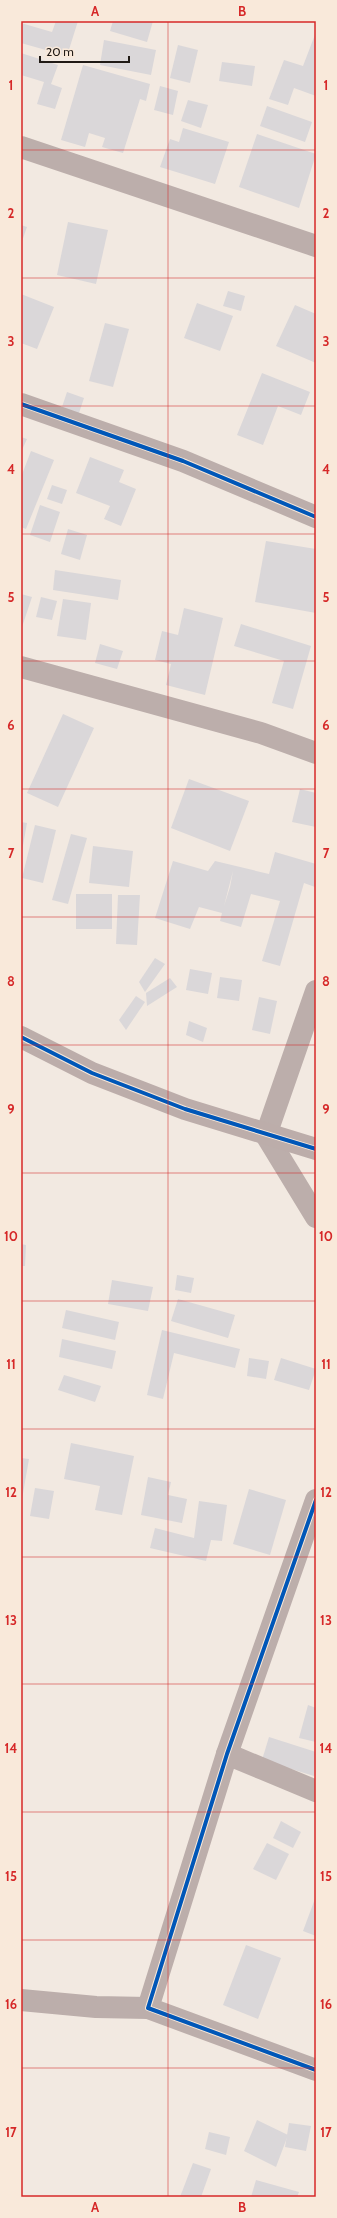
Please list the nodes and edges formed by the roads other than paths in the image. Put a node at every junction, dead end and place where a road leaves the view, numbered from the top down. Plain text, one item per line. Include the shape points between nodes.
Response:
1 (21, 147) edge
2 (316, 246) edge
3 (21, 404) edge
4 (316, 517) edge
5 (21, 667) edge
6 (316, 753) edge
7 (316, 991) edge
8 (21, 1037) edge
9 (266, 1135) junction
10 (316, 1149) edge
11 (316, 1217) edge
12 (316, 1500) edge
13 (227, 1754) junction
14 (316, 1792) edge
15 (21, 2000) edge
16 (148, 2008) junction
17 (316, 2070) edge

1 - 2 street
3 - 4 street via 183,461
5 - 6 street via 261,733
7 - 9 street
8 - 9 street via 92,1073 185,1109
9 - 10 street
9 - 11 street
12 - 13 street
13 - 14 street
13 - 16 street
15 - 16 street via 96,2007
16 - 17 street

